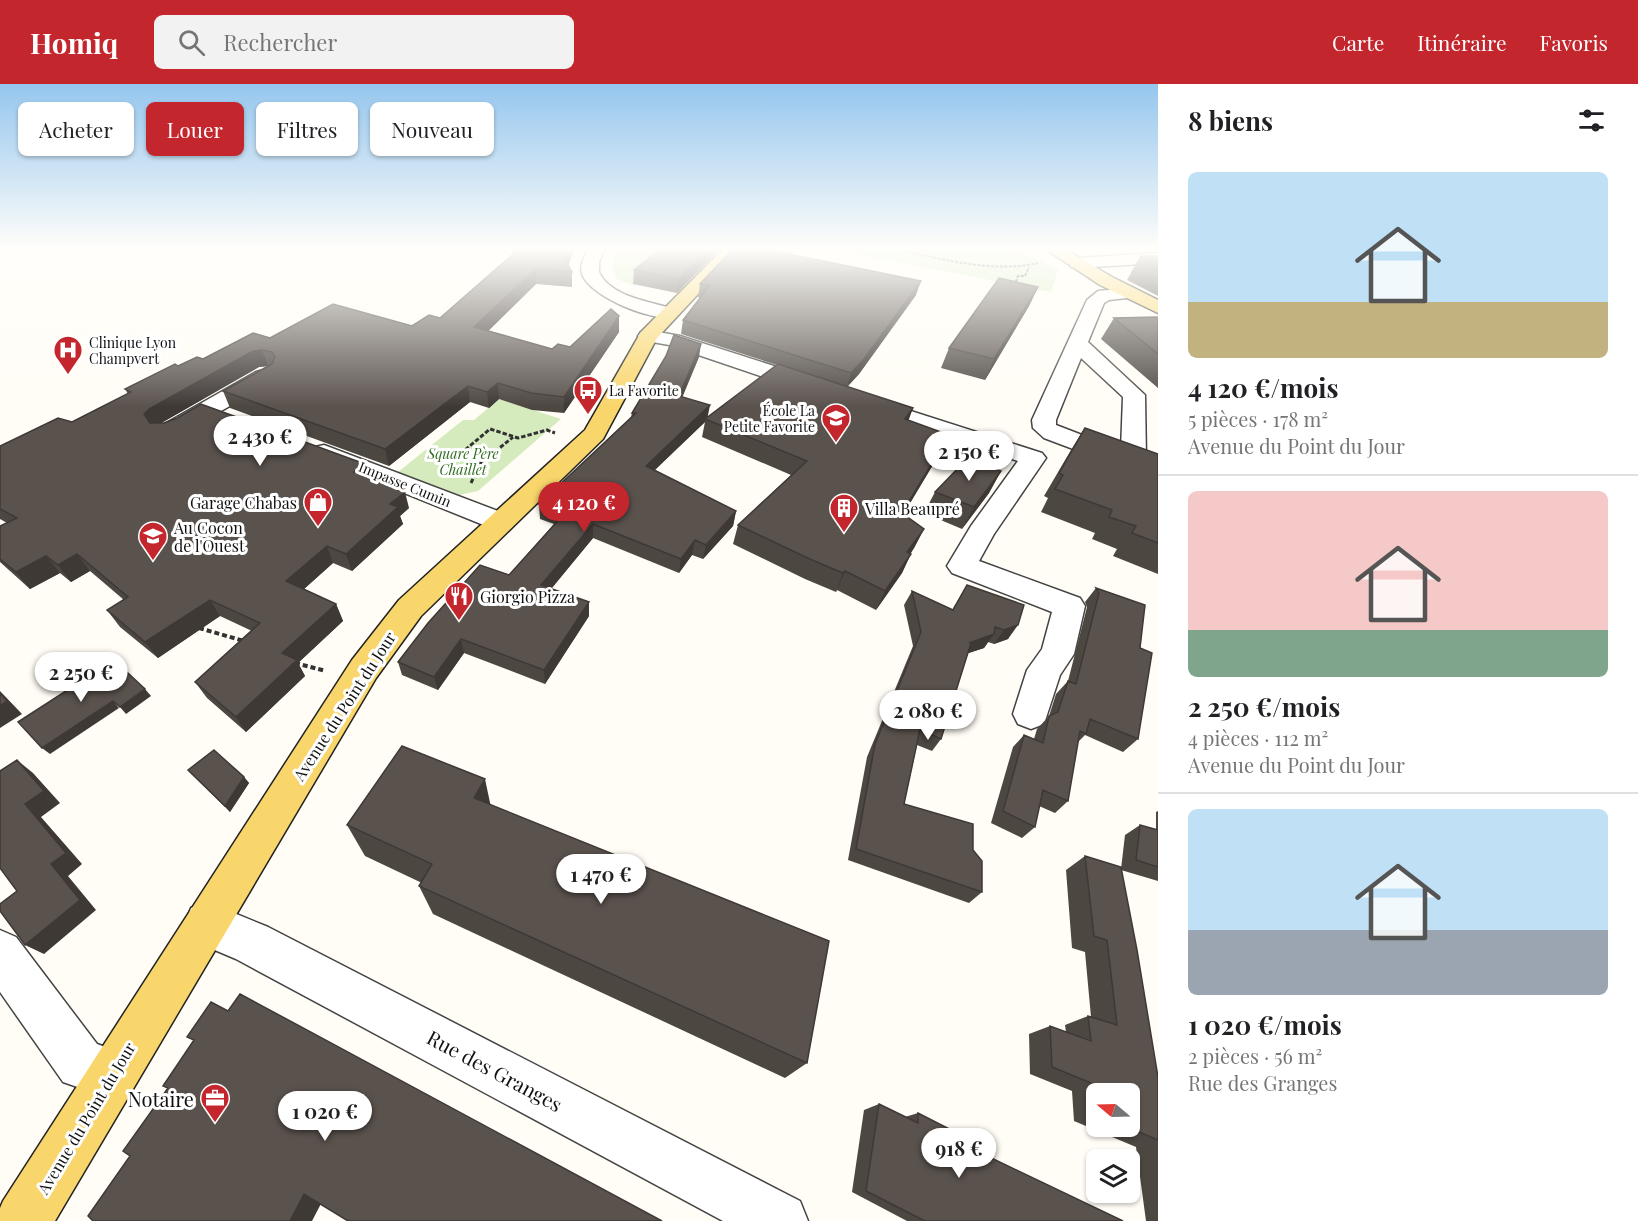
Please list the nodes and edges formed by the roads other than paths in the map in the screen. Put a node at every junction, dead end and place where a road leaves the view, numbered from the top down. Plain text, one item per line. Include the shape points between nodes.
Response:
1 (630, 301) edge
2 (680, 301) edge
3 (1097, 301) edge
4 (668, 313) junction
5 (648, 336) junction
6 (1078, 344) junction
7 (268, 374) edge
8 (207, 410) junction
9 (233, 420) edge
10 (167, 432) edge
11 (304, 445) edge
12 (1133, 463) junction
13 (1158, 473) edge
14 (501, 522) junction
15 (1031, 714) dead end
16 (207, 924) junction
17 (0, 953) edge
18 (112, 1074) junction
19 (23, 1221) edge
20 (780, 1221) edge

1 - 4 street
2 - 4 main road, Avenue du Point du Jour
3 - 6 street via 1105,309
4 - 5 main road, Avenue du Point du Jour
5 - 14 main road, Avenue du Point du Jour via 595,434
5 - 15 street via 673,340 1033,458 962,566 1069,606 1057,654 1044,669
6 - 12 street via 1134,395
6 - 12 street via 1044,420 1045,428
7 - 8 street
8 - 9 street
8 - 10 street
11 - 14 street, Impasse Cumin
12 - 13 street
14 - 16 main road, Avenue du Point du Jour via 410,608 364,669
16 - 18 main road, Avenue du Point du Jour
16 - 20 street, Rue des Granges via 252,943
17 - 18 street via 81,1064
18 - 19 main road, Avenue du Point du Jour

